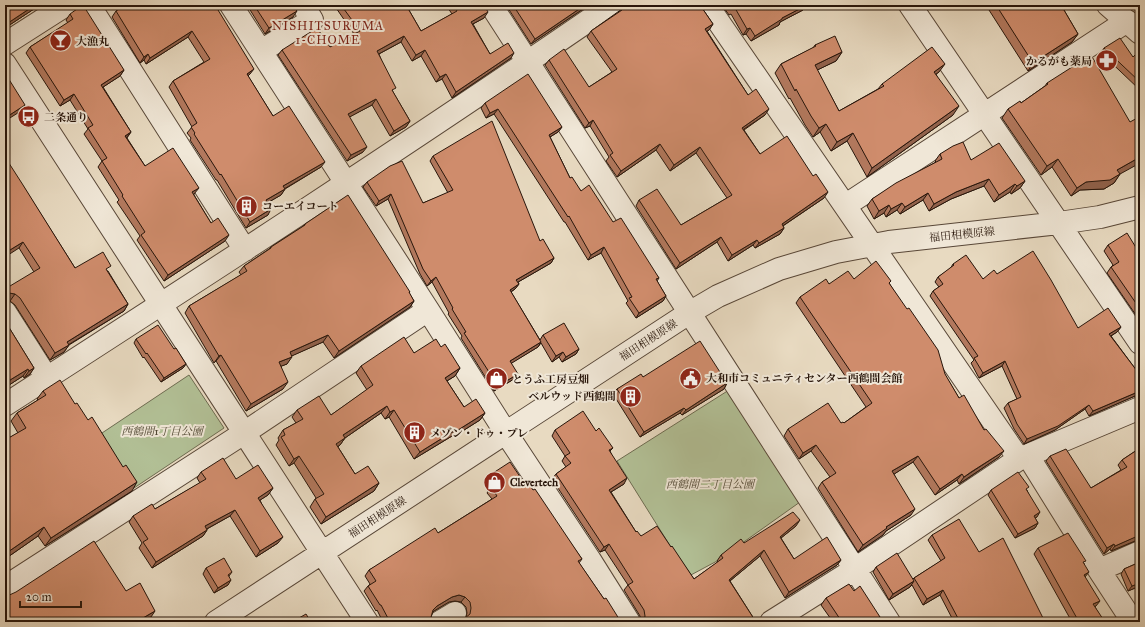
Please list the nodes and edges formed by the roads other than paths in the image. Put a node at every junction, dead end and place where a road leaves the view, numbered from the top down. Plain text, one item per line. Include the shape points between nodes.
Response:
1 (66, 5) edge
2 (89, 5) edge
3 (231, 5) edge
4 (303, 5) edge
5 (491, 5) edge
6 (611, 5) edge
7 (707, 5) edge
8 (910, 5) edge
9 (1108, 5) edge
10 (1133, 27) edge
11 (5, 44) edge
12 (261, 51) junction
13 (527, 62) junction
14 (5, 64) edge
15 (984, 114) junction
16 (346, 182) junction
17 (846, 206) junction
18 (1140, 208) edge
19 (1059, 224) junction
20 (872, 244) junction
21 (245, 250) junction
22 (161, 304) junction
23 (428, 310) junction
24 (5, 312) edge
25 (690, 313) junction
26 (1140, 343) edge
27 (47, 378) junction
28 (5, 405) edge
29 (1140, 408) edge
30 (244, 434) junction
31 (506, 434) junction
32 (1024, 458) junction
33 (1140, 552) edge
34 (322, 553) junction
35 (855, 569) junction
36 (1099, 570) junction
37 (5, 587) edge
38 (216, 622) edge
39 (367, 622) edge
40 (629, 622) edge
41 (771, 622) edge
42 (889, 622) edge
43 (1133, 622) edge

1 - 11 street
2 - 21 street
3 - 12 street
4 - 12 street via 312,20
5 - 13 street
6 - 13 street
7 - 17 street
8 - 15 street
9 - 10 street
10 - 15 street
12 - 16 street
13 - 16 street
13 - 25 street
14 - 22 street
15 - 17 street
15 - 19 street
16 - 21 street
16 - 23 street
17 - 20 street
18 - 19 street, 福田相模原線
19 - 20 street, 福田相模原線
19 - 26 street
20 - 25 street, 福田相模原線 via 779,269 718,296
20 - 32 street
21 - 22 street
22 - 27 street
22 - 30 street
23 - 30 street
23 - 31 street
24 - 27 street
25 - 31 street, 福田相模原線
25 - 35 street
27 - 28 street
29 - 32 street
30 - 34 street
30 - 37 street
31 - 34 street, 福田相模原線
31 - 40 street
32 - 35 street
32 - 36 street
33 - 36 street
34 - 38 street, 福田相模原線
34 - 39 street
35 - 41 street
35 - 42 street
36 - 43 street

